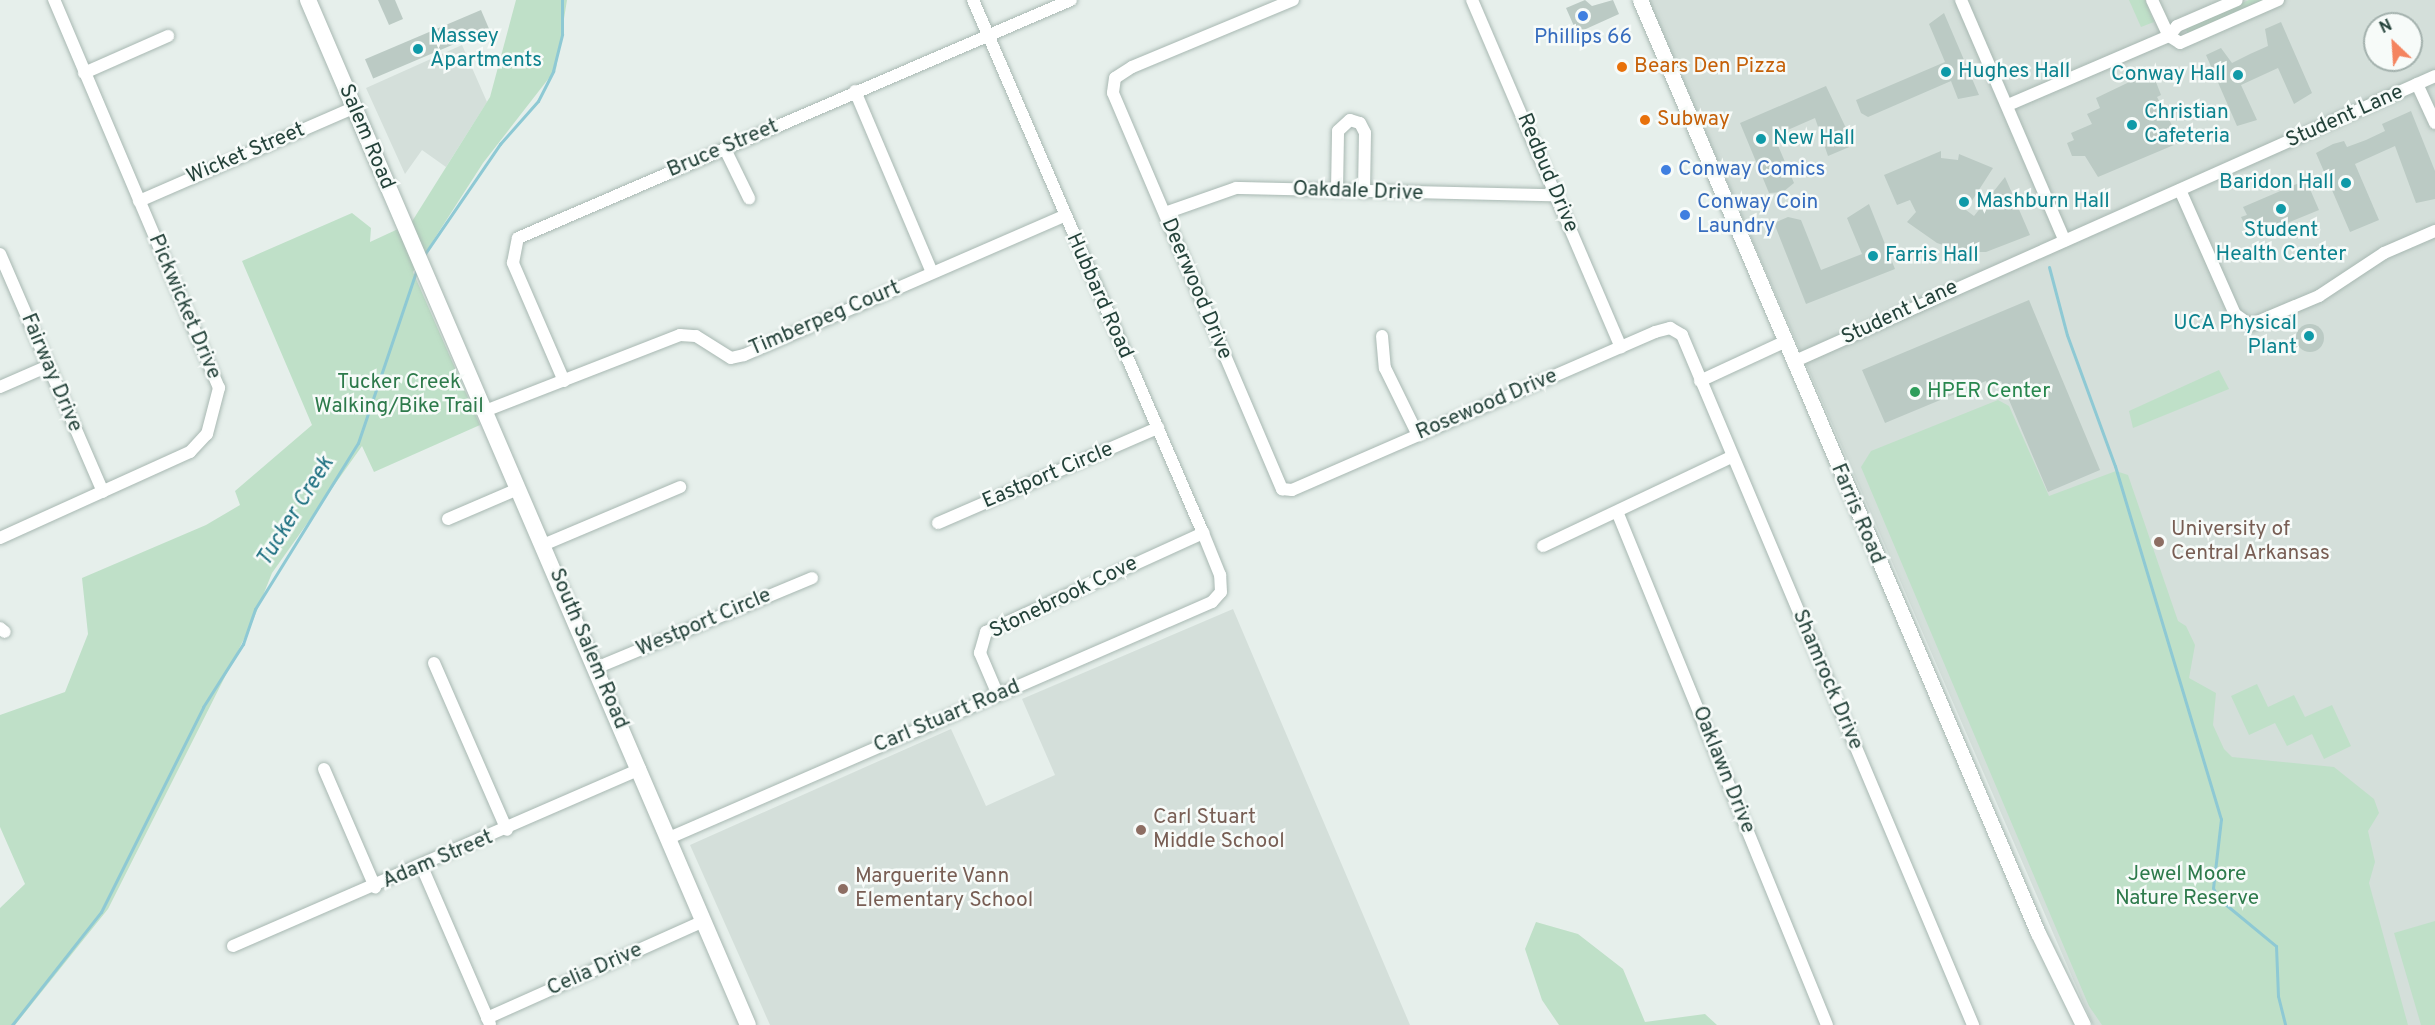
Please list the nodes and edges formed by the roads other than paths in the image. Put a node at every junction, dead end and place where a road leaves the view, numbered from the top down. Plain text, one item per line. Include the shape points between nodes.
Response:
1 (54, 0) edge
2 (308, 0) edge
3 (973, 0) edge
4 (1071, 0) edge
5 (1293, 0) edge
6 (1472, 0) edge
7 (1640, 0) edge
8 (1961, 0) edge
9 (2152, 0) edge
10 (2236, 0) edge
11 (2276, 0) edge
12 (988, 35) junction
13 (168, 36) dead end
14 (2169, 36) junction
15 (84, 72) junction
16 (2435, 76) edge
17 (2417, 84) junction
18 (855, 91) junction
19 (2008, 105) junction
20 (353, 108) junction
21 (2435, 123) edge
22 (725, 149) junction
23 (2180, 190) junction
24 (1337, 191) junction
25 (1365, 192) junction
26 (1556, 195) junction
27 (748, 198) dead end
28 (139, 201) junction
29 (1165, 213) junction
30 (1064, 216) junction
31 (2435, 231) edge
32 (2065, 241) junction
33 (0, 254) edge
34 (932, 272) junction
35 (424, 273) joint
36 (1682, 335) joint
37 (1382, 336) dead end
38 (1786, 341) junction
39 (1621, 347) junction
40 (1794, 362) junction
41 (48, 366) junction
42 (564, 381) junction
43 (1700, 381) junction
44 (0, 387) edge
45 (485, 411) junction
46 (1158, 428) junction
47 (1418, 435) junction
48 (1731, 457) junction
49 (680, 487) dead end
50 (518, 489) junction
51 (1292, 490) joint
52 (103, 492) junction
53 (1618, 514) junction
54 (448, 519) dead end
55 (938, 523) dead end
56 (1203, 533) junction
57 (0, 538) edge
58 (543, 545) junction
59 (1543, 546) dead end
60 (812, 578) dead end
61 (1221, 592) joint
62 (434, 663) dead end
63 (596, 668) junction
64 (998, 695) junction
65 (324, 769) dead end
66 (640, 769) junction
67 (507, 830) junction
68 (669, 838) junction
69 (422, 867) junction
70 (375, 887) junction
71 (704, 921) junction
72 (233, 946) dead end
73 (489, 1021) edge
74 (748, 1025) edge
75 (1827, 1025) edge
76 (1973, 1025) edge
77 (2083, 1025) edge

1 - 15 street, Pickwicket Drive
2 - 20 main road, Salem Road
3 - 12 street, Hubbard Road
4 - 12 street, Bruce Street
5 - 29 street, Deerwood Drive via 1115,78 1113,93
6 - 26 street, Redbud Drive
7 - 38 street, Farris Road
8 - 19 street
9 - 14 street
10 - 14 street via 2177,26
11 - 14 street via 2180,43
12 - 18 street, Bruce Street
12 - 30 street, Hubbard Road
13 - 15 street
14 - 19 street
15 - 28 street, Pickwicket Drive
16 - 17 street, Student Lane
17 - 21 street
17 - 23 street, Student Lane
18 - 22 street, Bruce Street
18 - 34 street
19 - 32 street
20 - 28 street, Wicket Street
20 - 35 main road, Salem Road
22 - 27 street
22 - 42 street, Bruce Street via 518,238 513,263
23 - 31 street via 2235,314 2250,325 2319,296 2384,253
23 - 32 street, Student Lane
24 - 25 street, Oakdale Drive
24 - 25 street via 1338,131 1350,120 1360,123 1365,133
24 - 29 street, Oakdale Drive via 1236,188
25 - 26 street, Oakdale Drive
26 - 39 street, Redbud Drive
28 - 52 street, Pickwicket Drive via 219,388 207,434 190,452
29 - 51 street, Deerwood Drive via 1274,476 1282,489
30 - 34 street, Timberpeg Court
30 - 46 street, Hubbard Road
32 - 40 street, Student Lane
33 - 41 street, Fairway Drive
34 - 42 street, Timberpeg Court via 744,355 731,358 696,336 680,335
35 - 45 main road, South Salem Road
36 - 39 street, Rosewood Drive via 1670,328
36 - 43 street, Shamrock Drive
37 - 47 street via 1385,368
38 - 40 street, Farris Road
38 - 43 street
39 - 47 street, Rosewood Drive
40 - 77 street, Farris Road via 2033,922
41 - 44 street
41 - 52 street, Fairway Drive
42 - 45 street, Timberpeg Court
43 - 48 street, Shamrock Drive
45 - 50 main road, South Salem Road
46 - 55 street, Eastport Circle
46 - 56 street, Hubbard Road
47 - 51 street, Rosewood Drive
48 - 53 street
48 - 76 street, Shamrock Drive
49 - 58 street
50 - 54 street
50 - 58 main road, South Salem Road
52 - 57 street, Pickwicket Drive
53 - 59 street
53 - 75 street, Oaklawn Drive
56 - 61 street, Hubbard Road via 1220,575
56 - 64 street, Stonebrook Cove via 986,632 980,652
58 - 63 main road, South Salem Road
60 - 63 street, Westport Circle
61 - 64 street, Carl Stuart Road via 1212,602
62 - 67 street
63 - 66 main road, South Salem Road
64 - 68 street, Carl Stuart Road
65 - 70 street
66 - 67 street, Adam Street
66 - 68 main road, South Salem Road
67 - 69 street, Adam Street
68 - 71 main road, South Salem Road
69 - 70 street, Adam Street
69 - 73 street
70 - 72 street, Adam Street
71 - 73 street, Celia Drive
71 - 74 main road, South Salem Road

